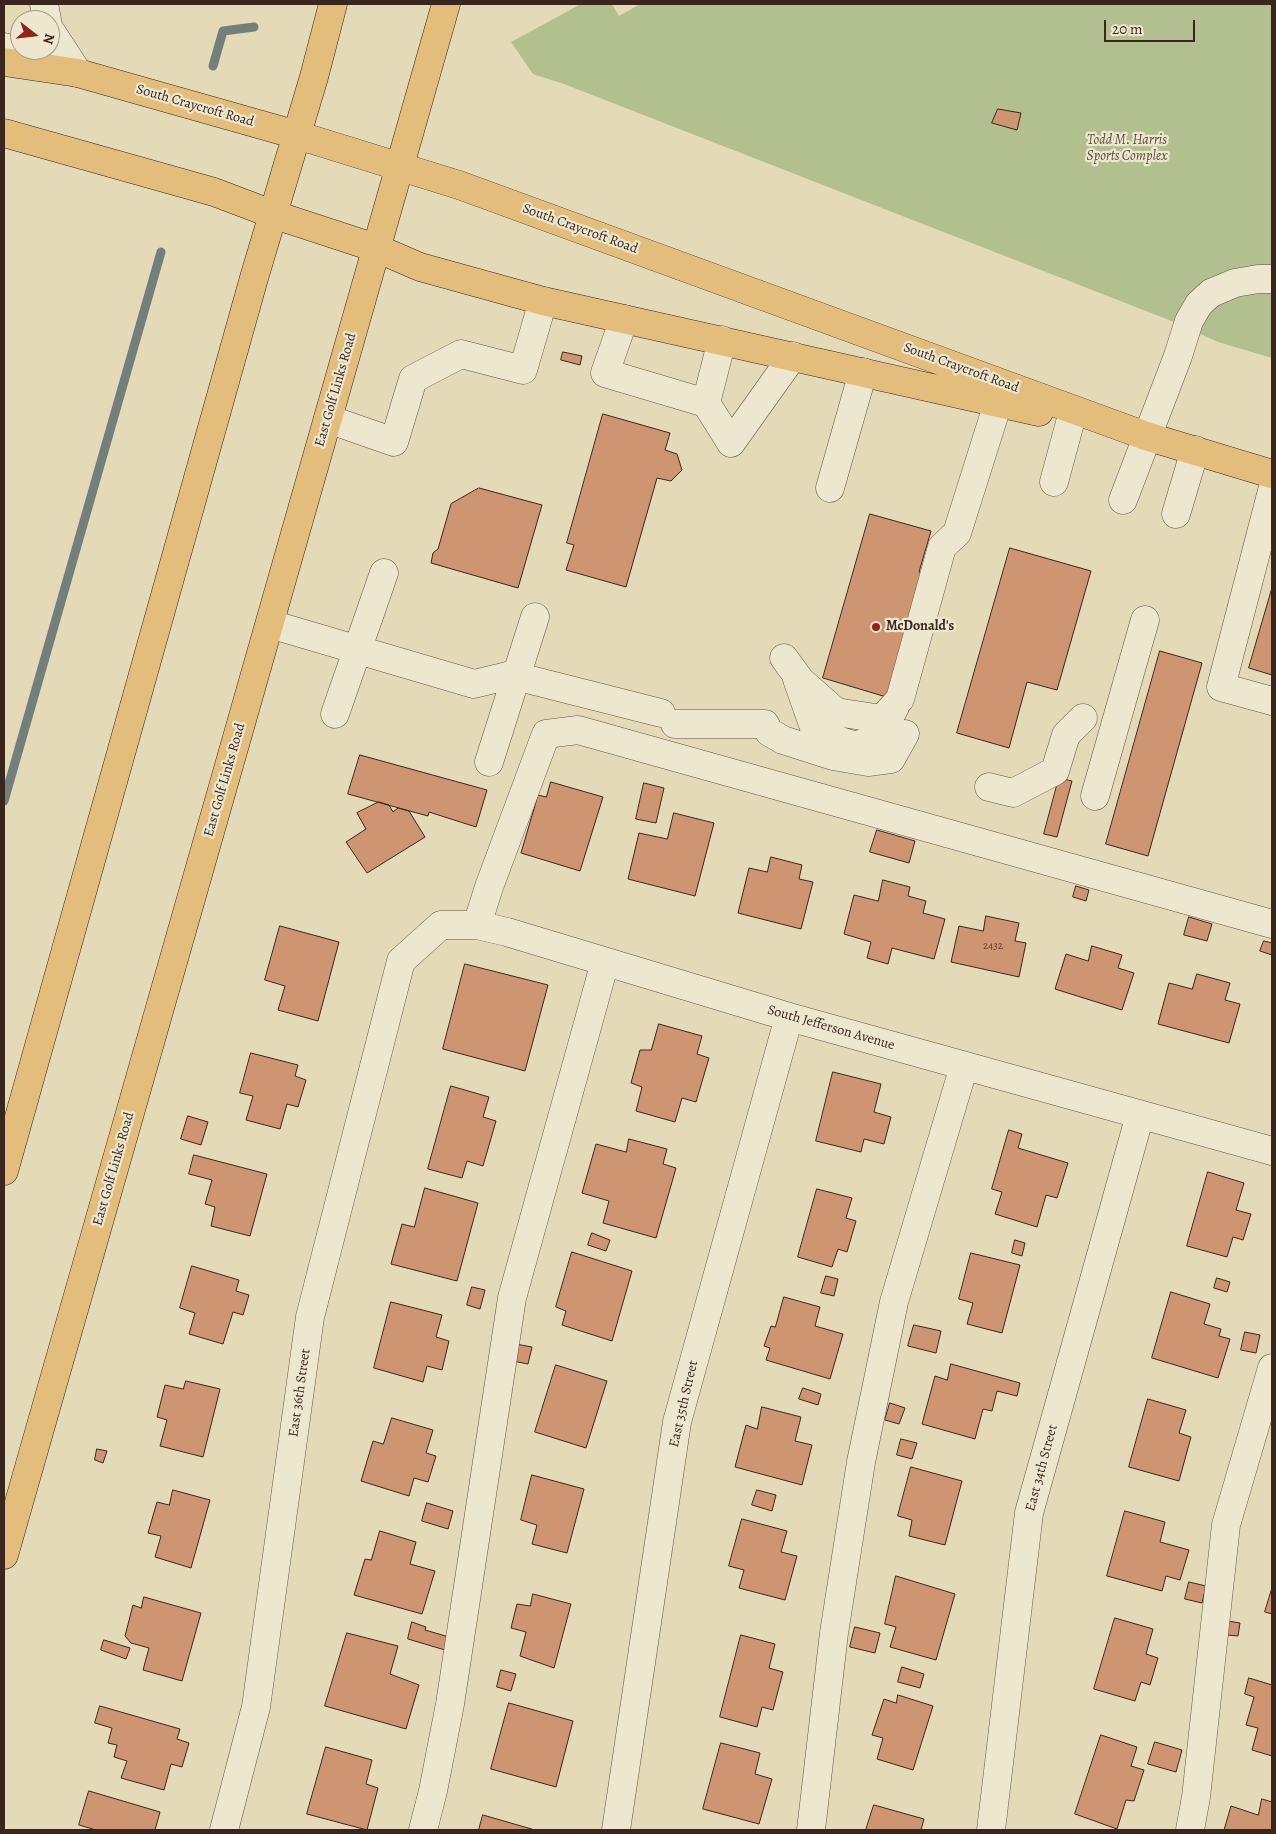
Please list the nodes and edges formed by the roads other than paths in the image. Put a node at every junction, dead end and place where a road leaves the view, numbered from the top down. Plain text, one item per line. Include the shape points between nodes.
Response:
1 (333, 4) edge
2 (446, 4) edge
3 (60, 45) edge
4 (4, 47) edge
5 (4, 62) edge
6 (78, 73) junction
7 (4, 133) edge
8 (297, 135) junction
9 (400, 166) junction
10 (272, 214) junction
11 (376, 248) junction
12 (1272, 279) edge
13 (543, 300) junction
14 (624, 319) junction
15 (722, 340) junction
16 (793, 356) junction
17 (864, 372) junction
18 (706, 403) junction
19 (998, 403) junction
20 (328, 419) junction
21 (1071, 419) junction
22 (1146, 436) junction
23 (1196, 450) junction
24 (1272, 474) edge
25 (1054, 482) dead end
26 (830, 488) dead end
27 (1272, 491) edge
28 (1123, 500) dead end
29 (1176, 514) dead end
30 (384, 573) dead end
31 (535, 617) dead end
32 (1145, 620) dead end
33 (270, 624) junction
34 (357, 650) junction
35 (789, 666) dead end
36 (517, 677) junction
37 (1272, 701) edge
38 (335, 714) dead end
39 (1083, 718) dead end
40 (905, 734) dead end
41 (489, 762) dead end
42 (989, 787) dead end
43 (1095, 796) dead end
44 (1272, 924) edge
45 (477, 925) junction
46 (401, 962) joint
47 (605, 962) junction
48 (789, 1016) junction
49 (964, 1066) junction
50 (1140, 1115) junction
51 (1272, 1151) edge
52 (4, 1171) edge
53 (1272, 1368) edge
54 (4, 1555) edge
55 (224, 1830) edge
56 (423, 1830) edge
57 (616, 1830) edge
58 (811, 1830) edge
59 (991, 1830) edge
60 (1190, 1830) edge

1 - 8 main road
2 - 9 main road, East Golf Links Road
3 - 6 street
4 - 6 street
5 - 6 main road, South Craycroft Road
6 - 8 main road, South Craycroft Road
7 - 10 main road, South Craycroft Road via 214,192
8 - 9 main road, South Craycroft Road
8 - 10 main road
9 - 11 main road, East Golf Links Road
9 - 22 main road, South Craycroft Road
10 - 11 main road, South Craycroft Road
10 - 52 main road
11 - 13 main road, South Craycroft Road via 420,267
11 - 20 main road, East Golf Links Road
12 - 22 street via 1235,283 1211,293 1199,304 1189,321
13 - 14 main road, South Craycroft Road
13 - 20 street via 524,370 461,354 413,379 394,442
14 - 15 main road, South Craycroft Road
14 - 18 street via 605,373
15 - 16 main road, South Craycroft Road
15 - 18 street
16 - 17 main road, South Craycroft Road
16 - 18 street via 731,443
17 - 19 main road, South Craycroft Road
17 - 26 street
19 - 21 main road, South Craycroft Road
19 - 35 street via 957,533 942,547 900,699 882,719 836,712
20 - 33 main road, East Golf Links Road
21 - 22 main road, South Craycroft Road
21 - 25 street
22 - 23 main road, South Craycroft Road
22 - 28 street
23 - 24 main road, South Craycroft Road
23 - 29 street
27 - 37 street via 1220,687
30 - 34 street
31 - 36 street
32 - 43 street
33 - 34 street
33 - 54 main road, East Golf Links Road
34 - 36 street via 474,684 511,675
34 - 38 street
36 - 40 street via 668,718 765,724 769,732 783,740 833,756 868,762 891,759
36 - 41 street
39 - 42 street via 1066,735 1056,771 1013,793
44 - 45 street via 578,730 546,734
45 - 46 street, South Jefferson Avenue via 441,925
45 - 47 street, South Jefferson Avenue
46 - 55 street, East 36th Street via 310,1317 256,1707
47 - 48 street, South Jefferson Avenue
47 - 56 street via 512,1298 450,1704
48 - 49 street, South Jefferson Avenue
48 - 57 street, East 35th Street via 676,1422
49 - 50 street, South Jefferson Avenue
49 - 58 street via 894,1302 860,1462 834,1633
50 - 51 street, South Jefferson Avenue
50 - 59 street, East 34th Street via 1029,1513
53 - 60 street via 1226,1525

